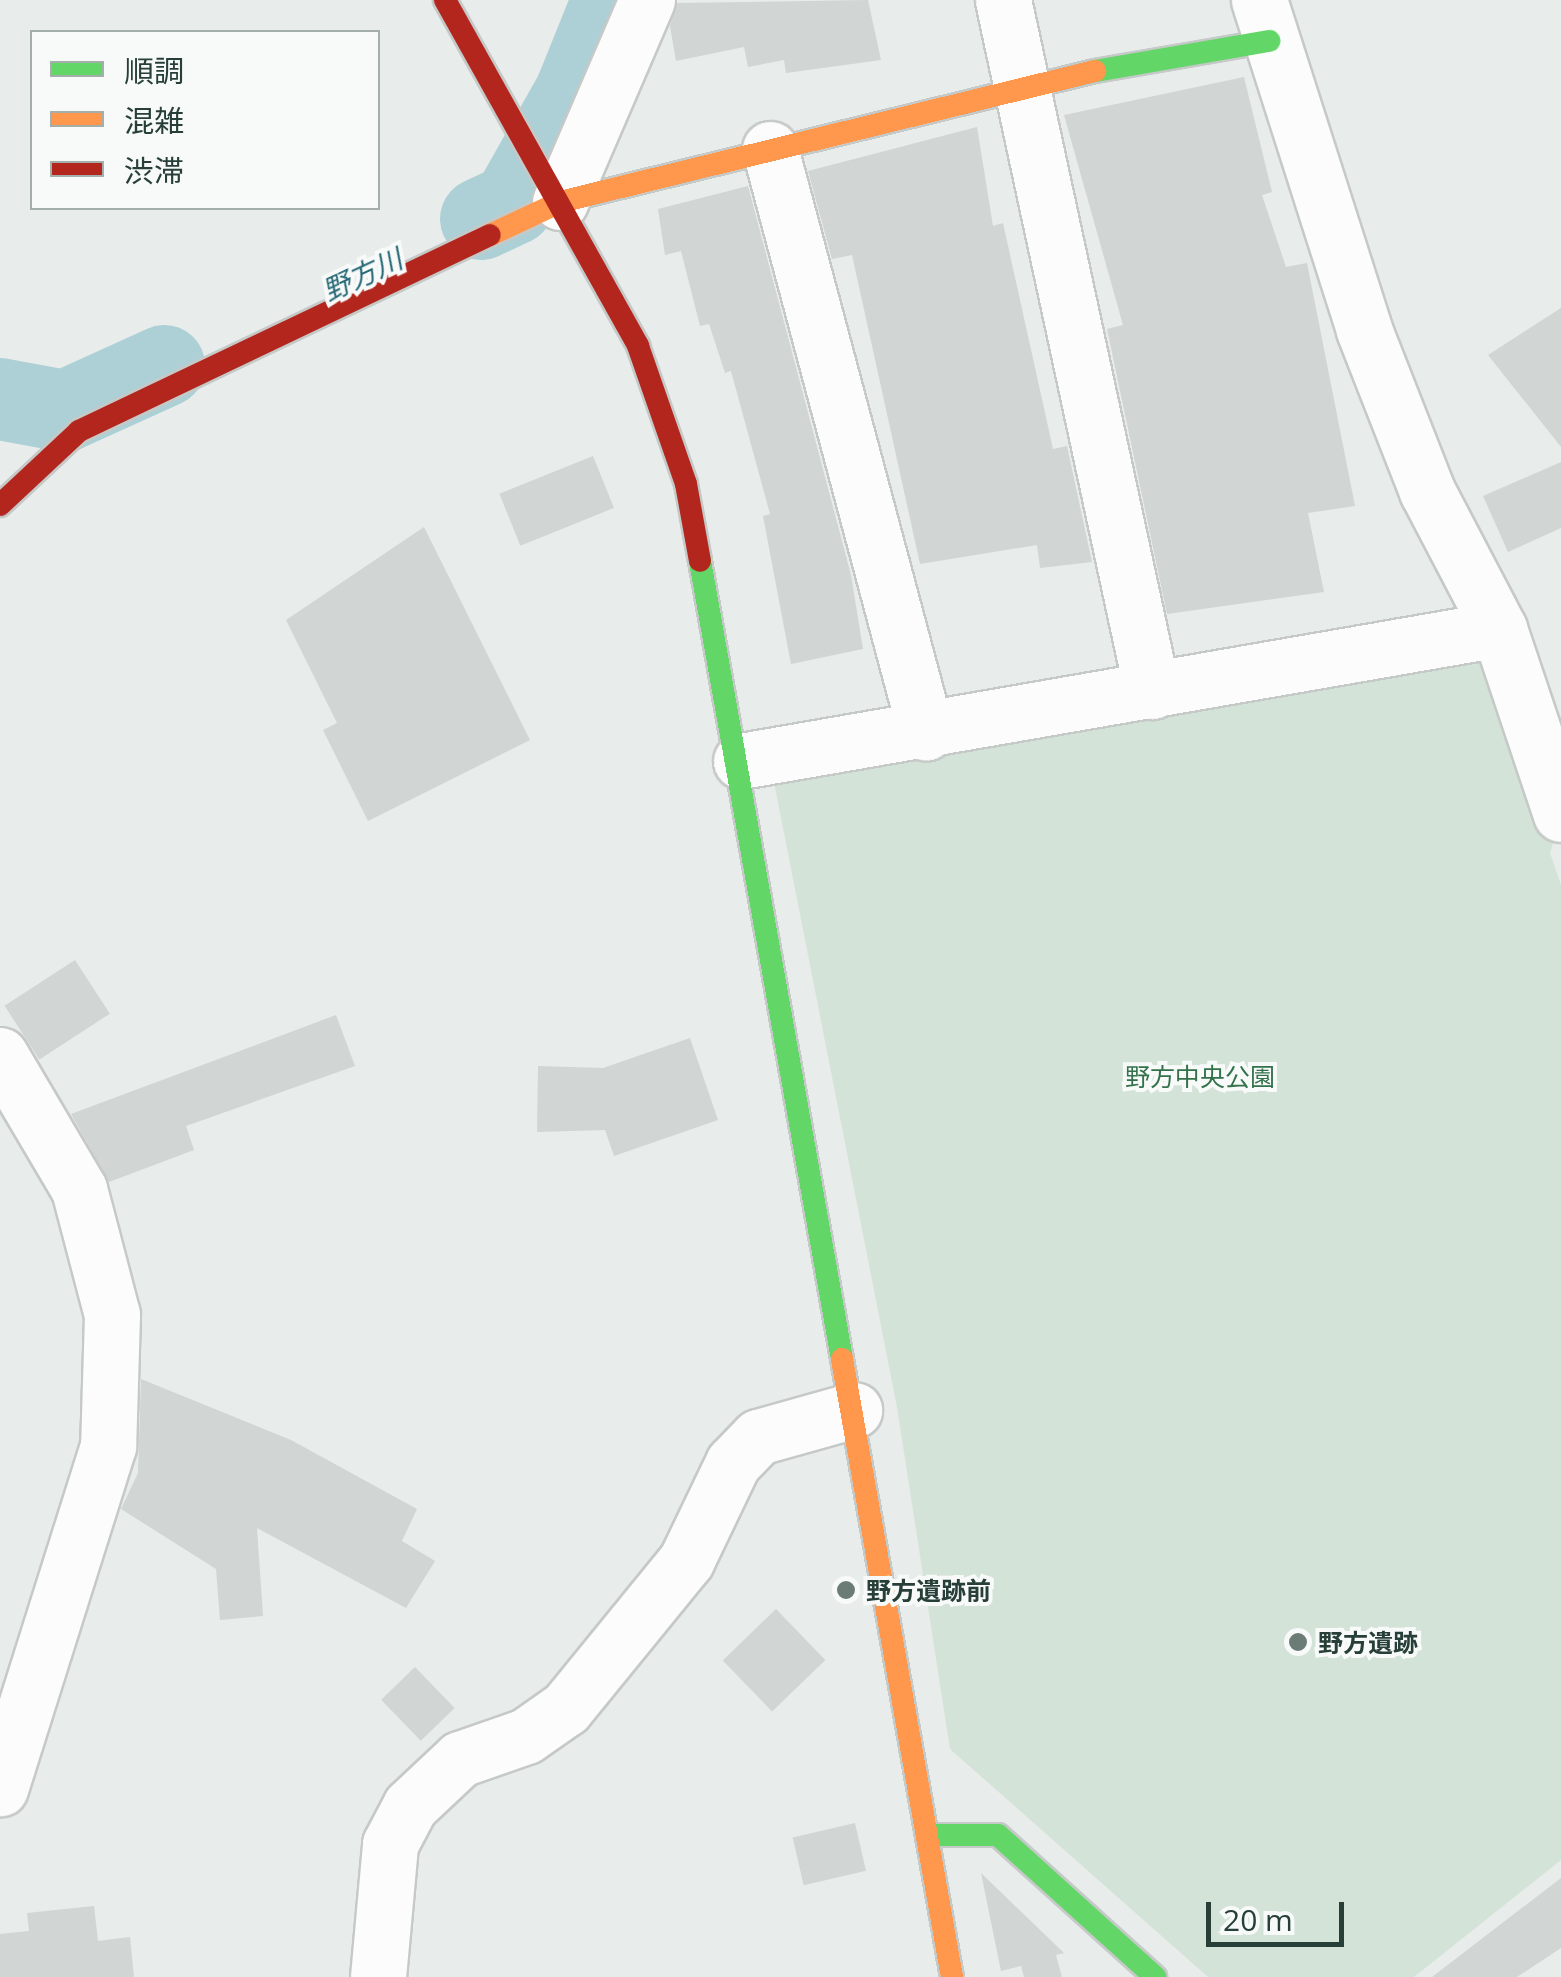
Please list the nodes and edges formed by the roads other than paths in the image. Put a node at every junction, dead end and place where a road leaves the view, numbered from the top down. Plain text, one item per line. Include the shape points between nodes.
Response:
1 (445, 0) edge
2 (647, 0) edge
3 (1003, 0) edge
4 (1264, 20) edge
5 (1021, 84) junction
6 (770, 149) junction
7 (560, 202) junction
8 (0, 505) edge
9 (1499, 629) junction
10 (1152, 692) junction
11 (926, 733) junction
12 (741, 761) junction
13 (1557, 792) edge
14 (0, 1056) edge
15 (854, 1410) junction
16 (0, 1788) edge
17 (930, 1835) junction
18 (378, 1977) edge
19 (952, 1977) edge
20 (1155, 1977) edge

1 - 7 street
2 - 7 street
3 - 5 street
4 - 5 street
4 - 9 street via 1364,330 1427,490
5 - 6 street
5 - 10 street
6 - 7 street
6 - 11 street
7 - 8 street via 80,431
7 - 12 street via 638,346 670,424
9 - 10 street
9 - 13 street
10 - 11 street
11 - 12 street
12 - 15 street
14 - 16 street via 79,1189 112,1315 108,1446
15 - 17 street
15 - 18 street via 758,1438 733,1462 686,1562 566,1708 526,1736 460,1760 410,1806 390,1844
17 - 19 street
17 - 20 street via 998,1836

